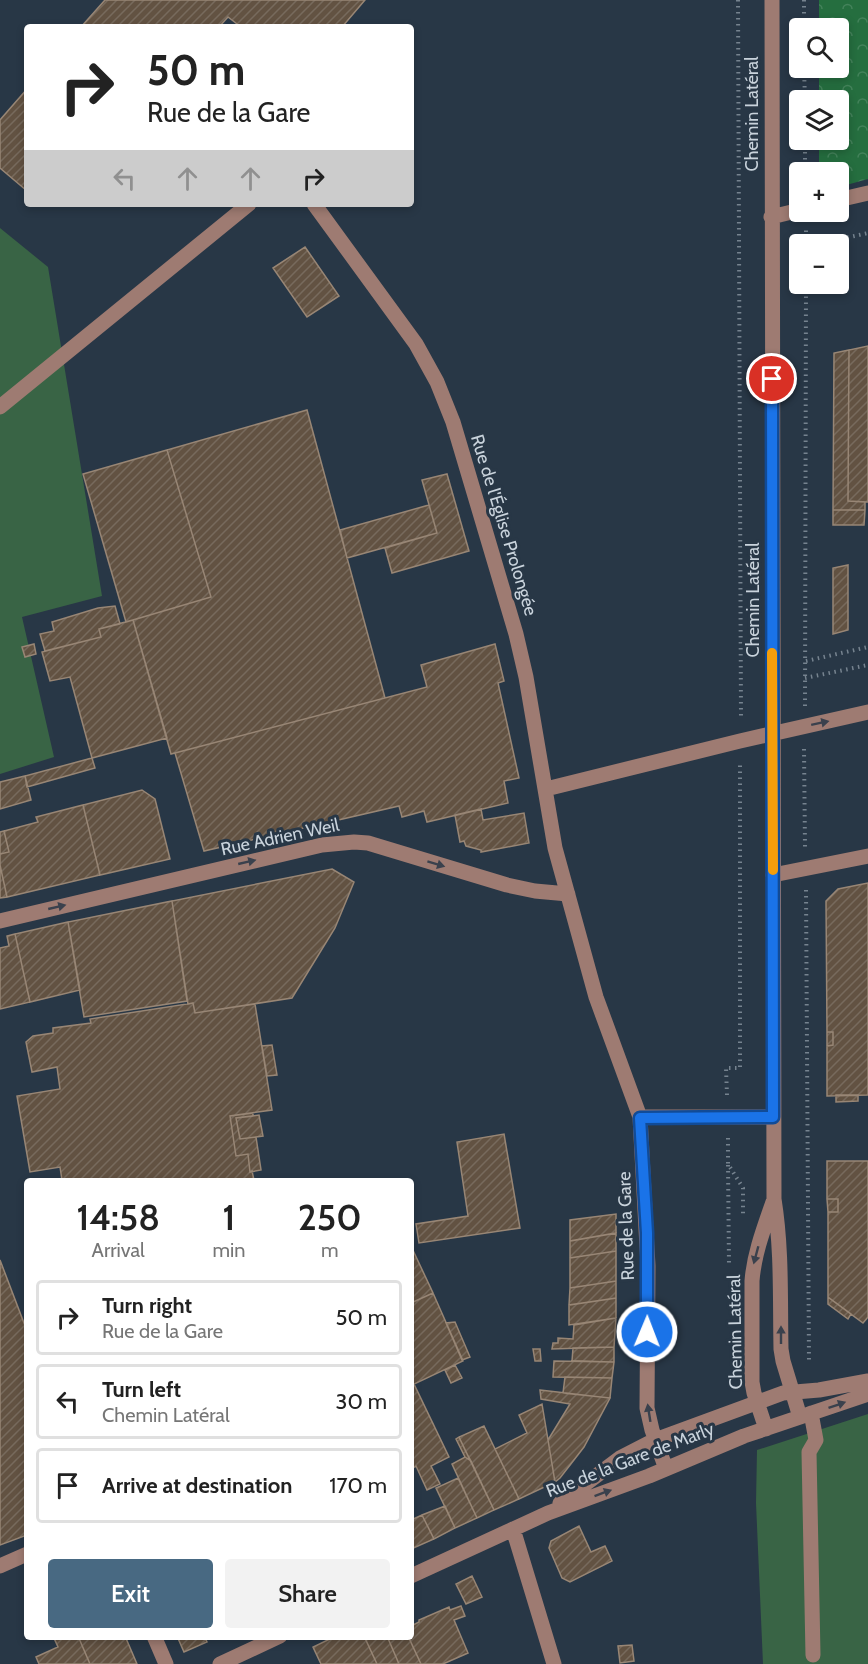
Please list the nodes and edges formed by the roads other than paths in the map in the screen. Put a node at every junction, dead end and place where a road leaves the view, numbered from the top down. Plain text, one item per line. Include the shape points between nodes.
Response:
1 (771, 0) edge
2 (868, 193) edge
3 (849, 197) edge
4 (245, 207) edge
5 (316, 207) edge
6 (789, 213) edge
7 (771, 217) junction
8 (0, 407) edge
9 (868, 712) edge
10 (772, 733) junction
11 (546, 789) junction
12 (868, 856) edge
13 (773, 875) junction
14 (568, 894) junction
15 (0, 921) edge
16 (773, 1117) junction
17 (640, 1118) junction
18 (774, 1199) junction
19 (868, 1381) edge
20 (792, 1392) junction
21 (868, 1394) edge
22 (756, 1402) junction
23 (806, 1415) junction
24 (766, 1429) junction
25 (656, 1440) junction
26 (666, 1469) junction
27 (548, 1512) junction
28 (513, 1529) junction
29 (24, 1555) edge
30 (0, 1566) edge
31 (414, 1575) edge
32 (156, 1640) edge
33 (271, 1640) edge
34 (813, 1655) dead end
35 (166, 1664) edge
36 (220, 1664) edge
37 (554, 1664) edge

1 - 7 street, Chemin Latéral
2 - 3 street
4 - 8 street
5 - 11 street, Rue de l'Église Prolongée via 416,344 445,401 522,656
6 - 7 street
7 - 10 street, Chemin Latéral
10 -> 9 street
10 - 11 street
10 - 13 street, Chemin Latéral
11 - 14 street, Rue de l'Église Prolongée via 555,848
12 - 13 street
13 - 16 street, Chemin Latéral
15 -> 14 street, Rue Adrien Weil via 338,842 368,843 500,884
14 - 17 street, Rue de la Gare via 596,997
16 - 17 street
16 - 18 street, Chemin Latéral
25 -> 17 street, Rue de la Gare via 647,1399 648,1266
20 -> 18 street, Chemin Latéral via 781,1349 781,1259
18 -> 22 street, Chemin Latéral via 756,1252 752,1281 752,1382
19 - 20 street
20 - 22 street
20 - 23 street, Chemin Latéral
23 -> 21 street, Rue de la Gare de Marly
22 - 24 street, Chemin Latéral
22 - 25 street
23 - 24 street, Rue de la Gare de Marly
23 - 34 street, Chemin Latéral via 816,1440 809,1452
24 - 26 street, Rue de la Gare de Marly
25 - 26 street, Rue de la Gare
25 - 27 street via 612,1462
27 -> 26 street, Rue de la Gare de Marly
27 - 28 street, Rue de la Gare de Marly
28 - 31 street, Rue de la Gare de Marly
28 - 37 street
29 - 30 street
32 - 35 street
33 - 36 street

